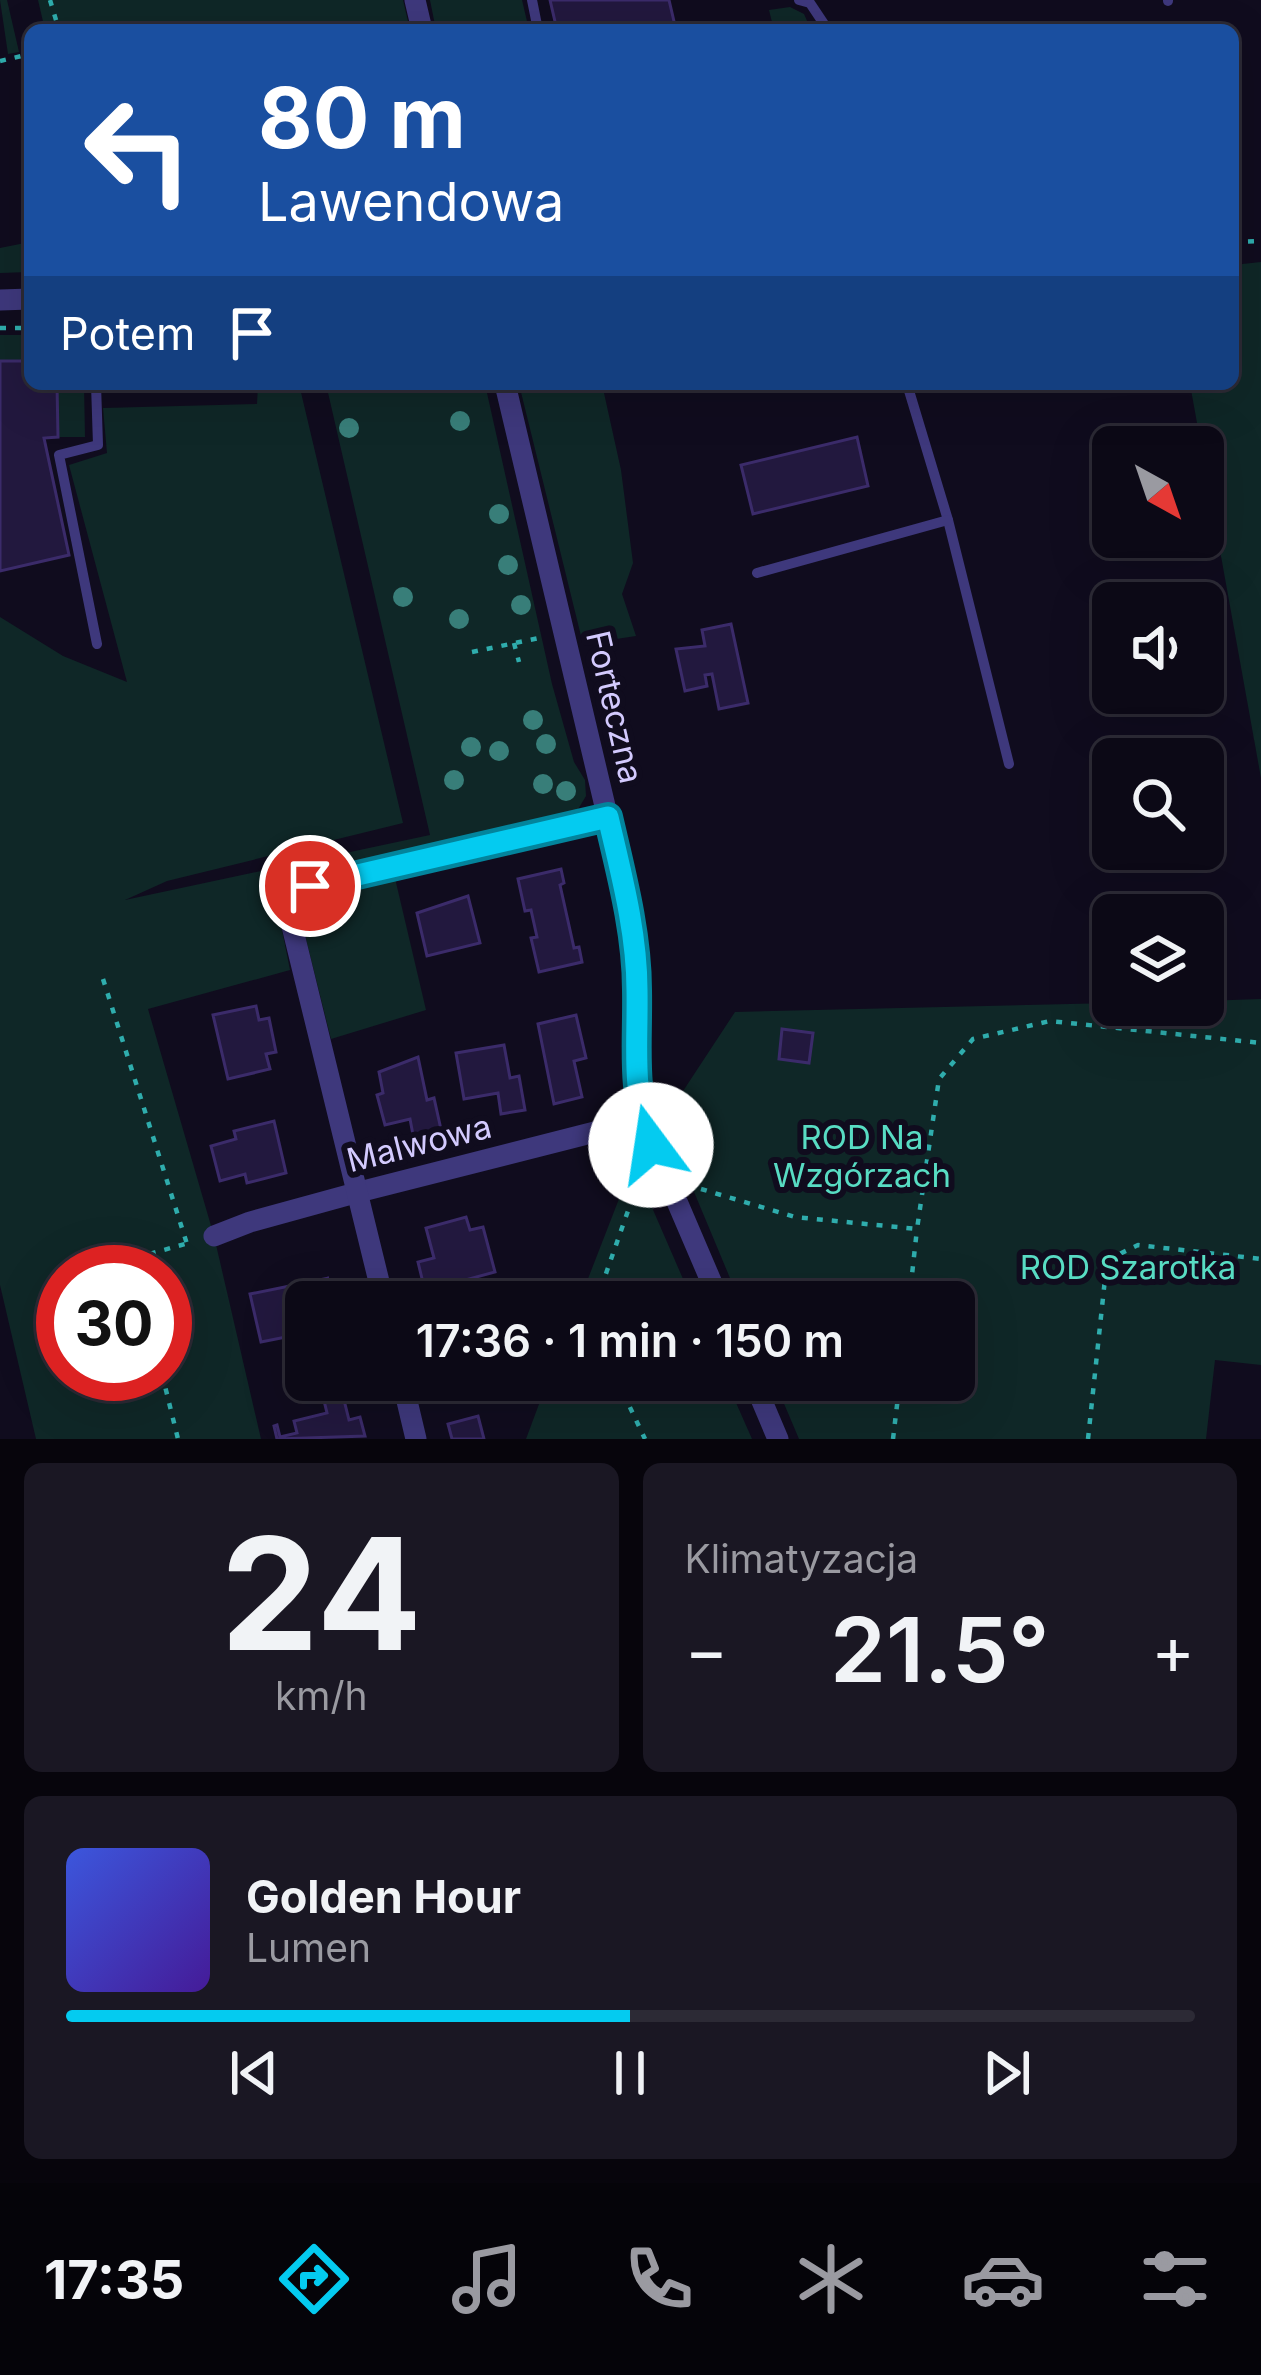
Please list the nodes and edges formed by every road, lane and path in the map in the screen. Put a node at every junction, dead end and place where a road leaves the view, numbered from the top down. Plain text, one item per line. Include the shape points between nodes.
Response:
1 (799, 0) edge
2 (824, 24) edge
3 (97, 390) edge
4 (506, 390) edge
5 (910, 390) edge
6 (948, 520) junction
7 (757, 573) dead end
8 (545, 636) dead end
9 (514, 643) junction
10 (97, 644) dead end
11 (472, 652) dead end
12 (519, 662) dead end
13 (1009, 764) dead end
14 (608, 817) junction
15 (103, 980) dead end
16 (1261, 1043) edge
17 (642, 1120) junction
18 (660, 1164) junction
19 (671, 1187) junction
20 (359, 1192) junction
21 (917, 1228) junction
22 (214, 1236) joint
23 (187, 1244) junction
24 (183, 1245) edge
25 (1261, 1259) edge
26 (379, 1281) edge
27 (603, 1281) edge
28 (711, 1281) edge
29 (911, 1281) edge
30 (169, 1401) edge
31 (407, 1401) edge
32 (627, 1401) edge
33 (762, 1401) edge
34 (898, 1401) edge
35 (178, 1439) edge
36 (416, 1439) edge
37 (645, 1439) edge
38 (778, 1439) edge
39 (893, 1439) edge
40 (1088, 1439) edge

1 - 2 lane
3 - 10 lane via 96,451 59,455
4 - 14 street, Forteczna
5 - 6 lane
6 - 7 lane
6 - 13 lane
8 - 9 path
9 - 11 path
9 - 12 path
14 - 17 street, Forteczna via 633,941
14 - 20 street via 310,886 295,901 291,922
15 - 23 path
16 - 21 path via 1050,1021 973,1039 938,1079
17 - 18 street, Forteczna
17 - 20 street, Malwowa
18 - 19 street, Forteczna
18 - 27 path via 636,1188
19 - 21 path via 795,1217
19 - 28 street, Forteczna
20 - 22 street, Malwowa
20 - 26 street
21 - 29 path
22 - 23 path
23 - 24 path
25 - 40 path via 1138,1245 1107,1260
30 - 35 path
31 - 36 street
32 - 37 path
33 - 38 street
34 - 39 path

